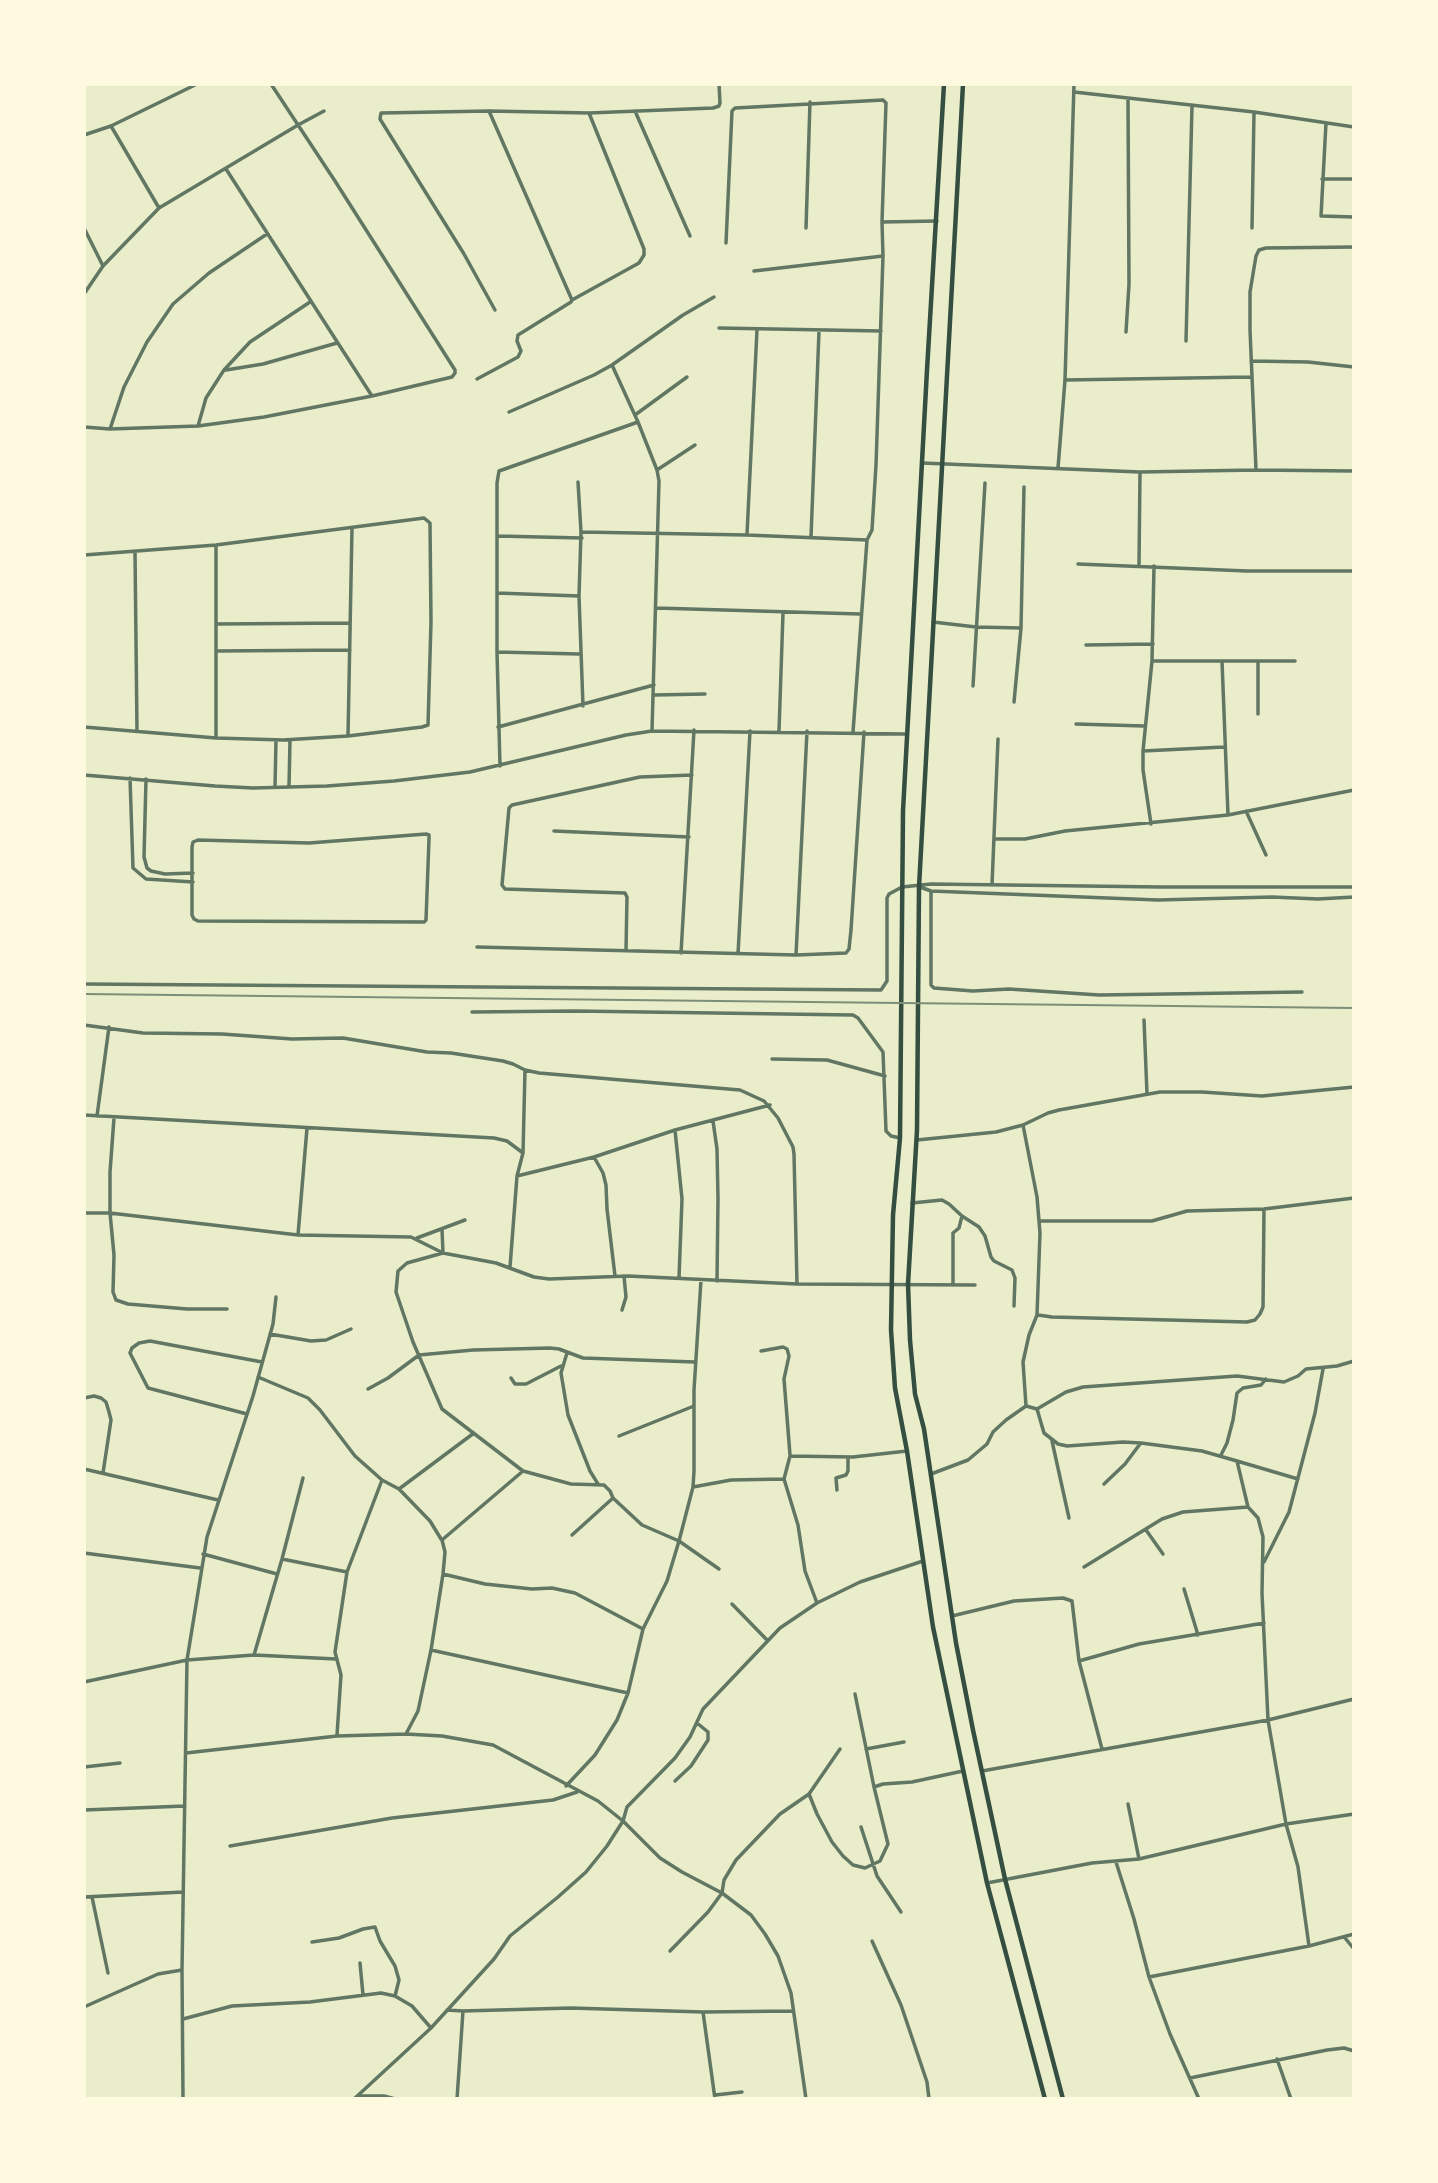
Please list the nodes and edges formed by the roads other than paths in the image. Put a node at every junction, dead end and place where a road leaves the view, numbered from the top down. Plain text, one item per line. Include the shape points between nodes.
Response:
1 (197, 84) edge
2 (271, 84) edge
3 (719, 84) edge
4 (944, 84) edge
5 (963, 84) edge
6 (1074, 84) edge
7 (1074, 92) junction
8 (1128, 99) junction
9 (810, 102) junction
10 (1192, 106) junction
11 (324, 111) dead end
12 (489, 111) junction
13 (635, 111) junction
14 (1254, 112) junction
15 (589, 113) junction
16 (1325, 123) junction
17 (298, 125) junction
18 (111, 127) junction
19 (1354, 127) edge
20 (84, 135) edge
21 (226, 169) junction
22 (1322, 178) junction
23 (1354, 179) edge
24 (159, 208) junction
25 (1354, 217) edge
26 (937, 221) junction
27 (882, 222) junction
28 (84, 228) edge
29 (806, 228) dead end
30 (1252, 228) dead end
31 (267, 234) junction
32 (690, 236) dead end
33 (726, 243) dead end
34 (1354, 247) edge
35 (883, 256) junction
36 (103, 265) junction
37 (754, 271) dead end
38 (84, 294) edge
39 (714, 296) dead end
40 (572, 300) junction
41 (310, 302) junction
42 (495, 310) dead end
43 (719, 328) dead end
44 (757, 330) junction
45 (818, 331) junction
46 (881, 331) junction
47 (1126, 332) dead end
48 (1186, 341) dead end
49 (337, 344) junction
50 (1251, 361) junction
51 (612, 365) junction
52 (1354, 367) edge
53 (224, 370) junction
54 (687, 377) dead end
55 (1251, 377) junction
56 (477, 379) dead end
57 (1065, 380) junction
58 (372, 396) junction
59 (509, 412) dead end
60 (635, 415) junction
61 (638, 422) junction
62 (198, 426) junction
63 (84, 427) edge
64 (110, 429) junction
65 (695, 445) dead end
66 (922, 463) junction
67 (941, 464) junction
68 (1058, 468) junction
69 (657, 470) junction
70 (1256, 470) junction
71 (1354, 471) edge
72 (1140, 472) junction
73 (578, 482) dead end
74 (985, 483) dead end
75 (1024, 487) dead end
76 (352, 528) junction
77 (582, 532) junction
78 (659, 534) junction
79 (747, 535) junction
80 (498, 536) junction
81 (811, 537) junction
82 (582, 538) junction
83 (867, 540) junction
84 (216, 545) junction
85 (135, 552) junction
86 (84, 555) edge
87 (1078, 564) dead end
88 (1139, 565) junction
89 (1154, 566) junction
90 (1354, 571) edge
91 (498, 593) junction
92 (579, 596) junction
93 (656, 608) junction
94 (783, 613) junction
95 (860, 614) junction
96 (932, 622) junction
97 (350, 623) junction
98 (216, 624) junction
99 (976, 627) junction
100 (1021, 628) junction
101 (1153, 644) junction
102 (1086, 645) dead end
103 (351, 650) junction
104 (216, 651) junction
105 (497, 652) junction
106 (579, 654) junction
107 (1152, 661) junction
108 (1222, 661) junction
109 (1258, 661) junction
110 (1295, 661) dead end
111 (654, 685) junction
112 (973, 686) dead end
113 (705, 694) dead end
114 (654, 695) junction
115 (1014, 702) dead end
116 (583, 706) junction
117 (1258, 714) dead end
118 (1076, 724) dead end
119 (1144, 726) junction
120 (84, 727) edge
121 (498, 727) junction
122 (694, 730) junction
123 (137, 731) junction
124 (652, 731) junction
125 (750, 731) junction
126 (779, 731) junction
127 (807, 731) junction
128 (853, 732) junction
129 (864, 732) junction
130 (907, 734) junction
131 (348, 736) junction
132 (216, 737) junction
133 (998, 739) dead end
134 (276, 740) junction
135 (290, 740) junction
136 (1224, 747) junction
137 (1143, 751) junction
138 (499, 766) junction
139 (84, 775) edge
140 (692, 775) junction
141 (130, 778) junction
142 (146, 779) junction
143 (289, 787) junction
144 (275, 788) junction
145 (1354, 790) edge
146 (1246, 811) junction
147 (1228, 815) junction
148 (1151, 824) junction
149 (554, 831) dead end
150 (689, 837) junction
151 (994, 839) junction
152 (1266, 855) dead end
153 (193, 873) junction
154 (192, 882) junction
155 (992, 885) junction
156 (902, 887) junction
157 (919, 887) junction
158 (1354, 887) edge
159 (931, 891) junction
160 (1354, 897) edge
161 (477, 947) dead end
162 (626, 950) junction
163 (681, 953) junction
164 (738, 954) junction
165 (796, 955) junction
166 (84, 984) edge
167 (1302, 992) dead end
168 (472, 1012) dead end
169 (1144, 1020) dead end
170 (84, 1025) edge
171 (109, 1027) junction
172 (772, 1059) dead end
173 (524, 1070) junction
174 (884, 1076) junction
175 (1354, 1087) edge
176 (1147, 1094) junction
177 (770, 1105) junction
178 (84, 1115) edge
179 (97, 1116) junction
180 (114, 1118) junction
181 (713, 1121) junction
182 (1023, 1125) junction
183 (307, 1128) junction
184 (675, 1130) junction
185 (900, 1138) junction
186 (917, 1140) junction
187 (523, 1153) junction
188 (594, 1157) junction
189 (517, 1177) junction
190 (1353, 1199) edge
191 (912, 1203) junction
192 (1264, 1209) junction
193 (84, 1213) edge
194 (110, 1213) junction
195 (962, 1216) junction
196 (465, 1220) dead end
197 (1039, 1221) junction
198 (442, 1229) junction
199 (298, 1235) junction
200 (417, 1238) junction
201 (443, 1253) junction
202 (510, 1267) junction
203 (615, 1276) junction
204 (624, 1276) junction
205 (678, 1278) junction
206 (701, 1280) junction
207 (717, 1281) junction
208 (797, 1284) junction
209 (908, 1284) junction
210 (891, 1285) junction
211 (975, 1285) dead end
212 (953, 1286) junction
213 (276, 1297) dead end
214 (1014, 1306) dead end
215 (227, 1309) dead end
216 (622, 1310) dead end
217 (1037, 1315) junction
218 (351, 1329) dead end
219 (270, 1334) junction
220 (761, 1351) dead end
221 (567, 1353) junction
222 (419, 1355) junction
223 (1354, 1361) edge
224 (262, 1362) junction
225 (695, 1362) junction
226 (561, 1366) junction
227 (1323, 1369) junction
228 (258, 1377) junction
229 (511, 1378) dead end
230 (1266, 1379) junction
231 (368, 1389) dead end
232 (84, 1398) edge
233 (694, 1406) junction
234 (1027, 1406) junction
235 (1037, 1409) junction
236 (247, 1414) junction
237 (474, 1433) junction
238 (619, 1436) dead end
239 (1052, 1441) junction
240 (1141, 1443) junction
241 (907, 1451) junction
242 (1221, 1455) junction
243 (790, 1456) junction
244 (848, 1457) junction
245 (1237, 1461) junction
246 (84, 1469) edge
247 (523, 1471) junction
248 (103, 1473) junction
249 (931, 1474) junction
250 (303, 1478) dead end
251 (784, 1479) junction
252 (1298, 1479) junction
253 (382, 1480) junction
254 (598, 1484) junction
255 (1104, 1484) dead end
256 (693, 1487) junction
257 (399, 1489) junction
258 (837, 1490) dead end
259 (613, 1499) junction
260 (219, 1500) junction
261 (1248, 1507) junction
262 (1069, 1518) dead end
263 (1145, 1530) junction
264 (572, 1535) dead end
265 (442, 1540) junction
266 (679, 1541) junction
267 (84, 1553) edge
268 (203, 1554) junction
269 (1163, 1554) dead end
270 (282, 1559) junction
271 (923, 1561) junction
272 (1263, 1564) junction
273 (1084, 1567) dead end
274 (201, 1568) junction
275 (719, 1569) dead end
276 (347, 1572) junction
277 (277, 1574) junction
278 (443, 1574) junction
279 (1184, 1589) dead end
280 (817, 1603) junction
281 (732, 1604) dead end
282 (952, 1616) junction
283 (1264, 1623) junction
284 (643, 1629) junction
285 (1198, 1635) junction
286 (768, 1640) junction
287 (431, 1650) junction
288 (254, 1655) junction
289 (336, 1659) junction
290 (187, 1660) junction
291 (1079, 1661) junction
292 (1354, 1661) edge
293 (1354, 1671) edge
294 (84, 1682) edge
295 (628, 1693) junction
296 (855, 1694) dead end
297 (1354, 1699) edge
298 (1268, 1720) junction
299 (697, 1723) junction
300 (406, 1734) junction
301 (337, 1736) junction
302 (904, 1742) dead end
303 (841, 1749) dead end
304 (866, 1749) junction
305 (1102, 1749) junction
306 (186, 1753) junction
307 (120, 1763) dead end
308 (84, 1767) edge
309 (963, 1771) junction
310 (982, 1771) junction
311 (676, 1781) dead end
312 (566, 1786) junction
313 (874, 1787) junction
314 (578, 1792) junction
315 (809, 1794) junction
316 (1128, 1804) dead end
317 (185, 1806) junction
318 (84, 1810) edge
319 (1354, 1814) edge
320 (623, 1821) junction
321 (1286, 1824) junction
322 (861, 1827) dead end
323 (230, 1846) dead end
324 (1139, 1859) junction
325 (1116, 1862) junction
326 (873, 1866) junction
327 (1005, 1879) junction
328 (987, 1882) junction
329 (183, 1892) junction
330 (722, 1893) junction
331 (92, 1896) junction
332 (84, 1897) edge
333 (901, 1912) dead end
334 (1354, 1934) edge
335 (1345, 1938) junction
336 (872, 1941) dead end
337 (312, 1942) dead end
338 (1309, 1946) junction
339 (1354, 1949) edge
340 (670, 1951) dead end
341 (360, 1963) dead end
342 (182, 1970) junction
343 (108, 1973) dead end
344 (1149, 1977) junction
345 (363, 1995) junction
346 (395, 1996) junction
347 (84, 2007) edge
348 (447, 2010) junction
349 (463, 2011) junction
350 (793, 2011) junction
351 (703, 2012) junction
352 (183, 2020) junction
353 (431, 2028) junction
354 (1354, 2051) edge
355 (1277, 2059) junction
356 (1190, 2078) junction
357 (742, 2092) dead end
358 (355, 2097) edge
359 (715, 2097) edge
360 (183, 2099) edge
361 (395, 2099) edge
362 (457, 2099) edge
363 (806, 2099) edge
364 (929, 2099) edge
365 (1045, 2099) edge
366 (1063, 2099) edge
367 (1199, 2099) edge
368 (1291, 2099) edge

1 - 18 street
2 - 17 street
3 - 13 street via 720,103 713,108
4 - 26 main road
5 - 67 main road
6 - 7 street
7 - 8 street
7 - 57 street
8 - 10 street
8 - 47 street
9 - 27 street via 878,99 886,103
9 - 29 street
9 - 33 street via 733,109
10 - 14 street
10 - 48 street
11 - 17 street
12 - 15 street
12 - 40 street
12 - 42 street via 379,116
13 - 15 street
13 - 32 street
14 - 16 street
14 - 30 street
15 - 40 street via 644,255 639,263
16 - 19 street
16 - 22 street
17 - 21 street
17 - 58 street via 455,370 452,377
18 - 20 street
18 - 24 street
21 - 24 street
21 - 31 street
22 - 23 street
22 - 25 street via 1321,216
24 - 36 street
26 - 27 street
26 - 66 main road
27 - 35 street
28 - 36 street
31 - 41 street
31 - 64 street via 173,304 124,387
34 - 50 street via 1259,250 1250,292
35 - 37 street
35 - 46 street
36 - 38 street
39 - 51 street
40 - 56 street via 518,335 518,357
41 - 49 street
41 - 53 street via 250,342
43 - 44 street
44 - 45 street
44 - 79 street
45 - 46 street
45 - 81 street
46 - 83 street via 874,510
49 - 53 street
49 - 58 street
50 - 52 street
50 - 55 street
51 - 59 street
51 - 60 street
53 - 62 street via 206,398
54 - 60 street
55 - 57 street
55 - 70 street
57 - 68 street
58 - 62 street
60 - 61 street
61 - 69 street
61 - 80 street via 499,471
62 - 64 street
63 - 64 street
65 - 69 street
66 - 67 street
66 - 130 main road
67 - 68 street
67 - 96 main road
68 - 72 street
69 - 78 street
70 - 71 street
70 - 72 street
72 - 88 street
73 - 77 street
74 - 99 street
75 - 100 street
76 - 84 street
76 - 97 street
76 - 131 street via 424,518 430,523 430,720 422,727
77 - 78 street
77 - 82 street
78 - 79 street
78 - 93 street
79 - 81 street
80 - 82 street
80 - 91 street
81 - 83 street
82 - 92 street
83 - 95 street
84 - 85 street
84 - 98 street
85 - 86 street
85 - 123 street
87 - 88 street
88 - 89 street
89 - 90 street
89 - 101 street
91 - 92 street
91 - 105 street
92 - 106 street
93 - 94 street
93 - 111 street
94 - 95 street
94 - 126 street
95 - 128 street
96 - 99 street
96 - 157 main road
97 - 98 street
97 - 103 street
98 - 104 street
99 - 100 street
99 - 112 street
100 - 115 street
101 - 102 street
101 - 107 street
103 - 104 street
103 - 131 street
104 - 132 street
105 - 106 street
105 - 121 street
106 - 116 street
107 - 108 street
107 - 119 street
108 - 109 street
108 - 136 street
109 - 110 street
109 - 117 street
111 - 114 street
111 - 116 street
113 - 114 street
114 - 124 street
116 - 121 street
118 - 119 street
119 - 137 street
120 - 123 street
121 - 138 street
122 - 124 street
122 - 125 street
122 - 140 street
123 - 132 street
124 - 138 street
125 - 126 street
125 - 164 street
126 - 127 street
127 - 128 street
127 - 165 street
128 - 129 street
129 - 130 street
129 - 165 street via 849,950
130 - 156 main road
131 - 135 street
132 - 134 street
133 - 151 street
134 - 135 street
134 - 144 street
135 - 143 street
136 - 137 street
136 - 147 street
137 - 148 street
138 - 143 street via 429,778
139 - 141 street
140 - 150 street
140 - 162 street via 640,777 509,808 505,889 625,893
141 - 142 street
141 - 154 street via 133,868 146,879
142 - 144 street
142 - 153 street via 147,868 165,874
143 - 144 street
145 - 146 street
146 - 147 street
146 - 152 street
147 - 148 street
148 - 151 street
149 - 150 street
150 - 163 street
151 - 155 street
153 - 154 street
153 - 154 street via 192,846 198,840 309,844 429,835 424,922 198,921 192,915
155 - 157 street
155 - 158 street
156 - 157 street
156 - 166 street via 887,898 887,981 881,990
156 - 185 main road
157 - 159 street
157 - 186 main road
159 - 160 street via 1158,900
159 - 167 street via 934,988 1099,995
161 - 162 street
162 - 163 street
163 - 164 street
164 - 165 street
168 - 174 street via 853,1015 883,1052
169 - 176 street
170 - 171 street
171 - 173 street via 143,1033 343,1038 503,1061
171 - 179 street
172 - 174 street via 827,1060
173 - 177 street via 740,1090
173 - 187 street
174 - 185 street via 886,1131
175 - 176 street via 1262,1096 1202,1091
176 - 182 street via 1059,1110
177 - 181 street
177 - 208 street via 794,1154
178 - 179 street
179 - 180 street
180 - 183 street
180 - 194 street
181 - 184 street
181 - 207 street via 719,1199
182 - 186 street
182 - 197 street
183 - 187 street via 494,1138
183 - 199 street
184 - 188 street
184 - 205 street via 682,1199
185 - 210 main road
186 - 191 main road
187 - 189 street
188 - 189 street
188 - 203 street via 606,1185
189 - 202 street
190 - 192 street
191 - 195 street via 942,1200
191 - 209 main road
192 - 197 street via 1187,1211 1152,1221
192 - 217 street via 1263,1307 1255,1320
193 - 194 street
194 - 199 street
194 - 215 street via 117,1300
195 - 212 street via 960,1228 953,1233
195 - 214 street via 979,1227 991,1258 1012,1270
196 - 198 street
197 - 217 street
198 - 200 street
198 - 201 street
199 - 200 street
200 - 201 street
201 - 202 street
201 - 222 street via 407,1263 398,1271 396,1292
202 - 203 street via 549,1279
203 - 204 street
204 - 205 street
204 - 216 street
205 - 206 street
206 - 207 street
206 - 225 street
207 - 208 street
208 - 210 street
209 - 210 street
209 - 212 street
209 - 249 main road via 912,1371
210 - 241 main road via 895,1388
211 - 212 street
213 - 219 street
217 - 234 street via 1023,1362
218 - 219 street via 311,1341
219 - 224 street
220 - 243 street via 783,1347 789,1356 784,1385
221 - 222 street via 550,1348
221 - 225 street via 583,1358
221 - 226 street
222 - 231 street
222 - 237 street via 442,1409
223 - 227 street
224 - 228 street
224 - 236 street via 150,1341 139,1343 130,1353 148,1388
225 - 233 street
226 - 229 street via 526,1384 515,1384
226 - 254 street via 571,1426
227 - 230 street via 1306,1369 1284,1382
227 - 252 street
228 - 236 street
228 - 253 street via 308,1398 355,1457
230 - 235 street via 1237,1376 1083,1387
230 - 242 street via 1237,1393
232 - 248 street via 101,1398 109,1412
233 - 238 street
233 - 256 street
234 - 235 street
234 - 249 street via 1006,1420 968,1460
235 - 239 street via 1044,1433
236 - 260 street
237 - 247 street
237 - 257 street
239 - 240 street via 1066,1446
239 - 262 street
240 - 242 street
240 - 255 street
241 - 244 street
241 - 271 main road
242 - 245 street
243 - 244 street
243 - 251 street
244 - 258 street via 846,1475 836,1478
245 - 252 street
245 - 261 street
246 - 248 street
247 - 254 street via 571,1484
247 - 265 street
248 - 260 street
249 - 282 main road
250 - 270 street
251 - 256 street via 731,1480
251 - 280 street
252 - 272 street via 1289,1513
253 - 257 street
253 - 276 street
254 - 259 street via 610,1491
256 - 266 street
257 - 265 street
259 - 264 street
259 - 266 street via 642,1525
260 - 268 street
261 - 263 street via 1183,1513
261 - 272 street via 1262,1527
263 - 269 street
263 - 273 street
265 - 278 street
266 - 275 street
266 - 284 street via 667,1581
267 - 274 street
268 - 274 street
268 - 277 street
270 - 276 street
270 - 277 street
271 - 280 street via 860,1582
271 - 309 main road
272 - 283 street
274 - 290 street
276 - 289 street
277 - 288 street
278 - 284 street via 494,1586 575,1593
278 - 287 street
279 - 285 street
280 - 286 street
281 - 286 street
282 - 291 street via 1008,1601 1069,1599
282 - 310 main road
283 - 285 street
283 - 298 street
284 - 295 street
285 - 291 street via 1139,1644
286 - 299 street via 704,1709
287 - 295 street
287 - 300 street via 418,1711
288 - 289 street
288 - 290 street
289 - 301 street via 341,1675
290 - 294 street
290 - 306 street
291 - 305 street
292 - 293 street
295 - 312 street via 595,1755
296 - 304 street
297 - 298 street
298 - 305 street
298 - 321 street
299 - 311 street via 708,1732 708,1740
299 - 320 street via 675,1758 626,1807
300 - 301 street
300 - 312 street via 493,1745
301 - 306 street
302 - 304 street
303 - 315 street
304 - 313 street
305 - 310 street
306 - 317 street
307 - 308 street
309 - 313 street
309 - 328 main road
310 - 327 main road
312 - 314 street
313 - 326 street via 888,1844
314 - 320 street
314 - 323 street via 554,1800 392,1818
315 - 326 street via 843,1856 853,1865
315 - 330 street via 780,1814 736,1860
316 - 324 street
317 - 318 street
317 - 329 street
319 - 321 street
320 - 330 street via 660,1858
320 - 348 street via 586,1872 510,1936
321 - 324 street
321 - 338 street via 1298,1867
322 - 326 street
324 - 325 street
325 - 327 street
325 - 344 street
326 - 333 street
327 - 328 street
327 - 366 main road
328 - 365 main road
329 - 331 street
329 - 342 street
330 - 340 street
330 - 350 street via 751,1915 765,1934 786,1977
331 - 332 street
331 - 343 street
334 - 335 street
335 - 338 street
335 - 339 street
336 - 364 street via 905,2016
337 - 346 street via 375,1927 397,1973
338 - 344 street
341 - 345 street
342 - 347 street via 158,1974
342 - 352 street
344 - 356 street
345 - 346 street
345 - 352 street via 232,2006
346 - 353 street via 412,2006
348 - 349 street
348 - 353 street
349 - 351 street
349 - 362 street
350 - 351 street
350 - 363 street
351 - 359 street
352 - 360 street
353 - 358 street
354 - 355 street via 1327,2050
355 - 356 street
355 - 368 street
356 - 367 street
357 - 359 street
358 - 361 street

